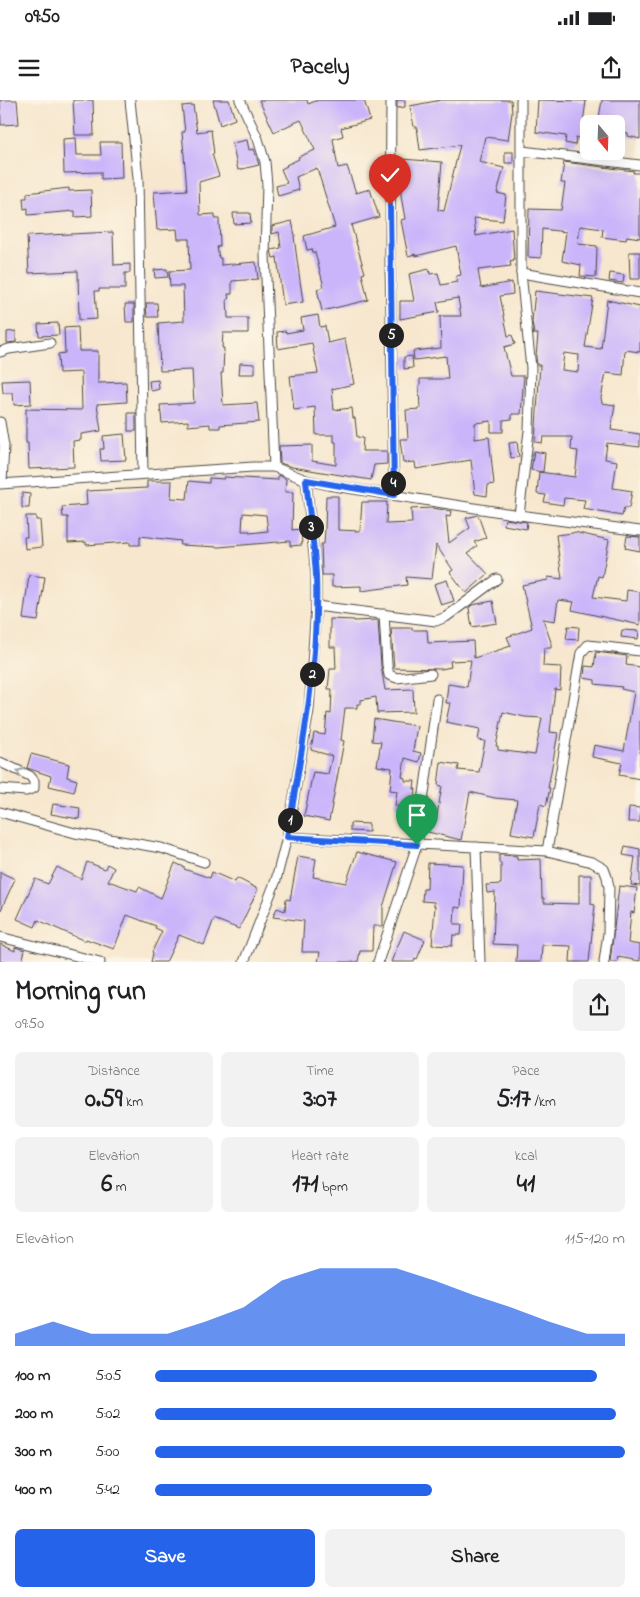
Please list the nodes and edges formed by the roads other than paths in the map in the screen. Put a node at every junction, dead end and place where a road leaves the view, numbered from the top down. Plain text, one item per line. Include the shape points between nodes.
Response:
1 (130, 100) edge
2 (240, 100) edge
3 (391, 100) edge
4 (521, 100) edge
5 (522, 151) junction
6 (640, 165) edge
7 (521, 273) junction
8 (640, 293) edge
9 (50, 343) dead end
10 (0, 352) edge
11 (0, 422) edge
12 (274, 467) junction
13 (143, 474) junction
14 (306, 480) junction
15 (1, 484) edge
16 (394, 495) junction
17 (519, 515) junction
18 (640, 530) edge
19 (497, 579) dead end
20 (316, 606) junction
21 (384, 614) junction
22 (640, 651) edge
23 (431, 674) dead end
24 (437, 698) dead end
25 (0, 762) edge
26 (0, 790) edge
27 (0, 812) edge
28 (287, 837) junction
29 (417, 845) junction
30 (476, 847) junction
31 (548, 850) junction
32 (204, 862) dead end
33 (0, 937) edge
34 (100, 962) edge
35 (244, 962) edge
36 (378, 962) edge
37 (480, 962) edge
38 (604, 962) edge

1 - 13 street via 138,178
2 - 12 street via 265,162 265,255
3 - 16 street
4 - 5 street
5 - 6 street
5 - 7 street
7 - 8 street
7 - 17 street via 531,368 529,431
9 - 10 street
11 - 15 street via 4,446
12 - 13 street
12 - 14 street
13 - 15 street
14 - 16 street
14 - 20 street via 316,574
16 - 17 street
17 - 18 street
19 - 21 street via 436,621
20 - 21 street
20 - 28 street via 309,710
21 - 23 street via 389,675 397,678
22 - 31 street via 588,645 581,652
24 - 29 street
26 -> 25 street via 29,791 34,788 30,776
27 - 32 street via 75,833 161,848
28 - 29 street
28 - 35 street via 276,880
29 - 30 street
29 - 36 street
30 - 31 street
30 - 37 street
31 - 38 street via 578,857 604,869 609,887
33 - 34 street

